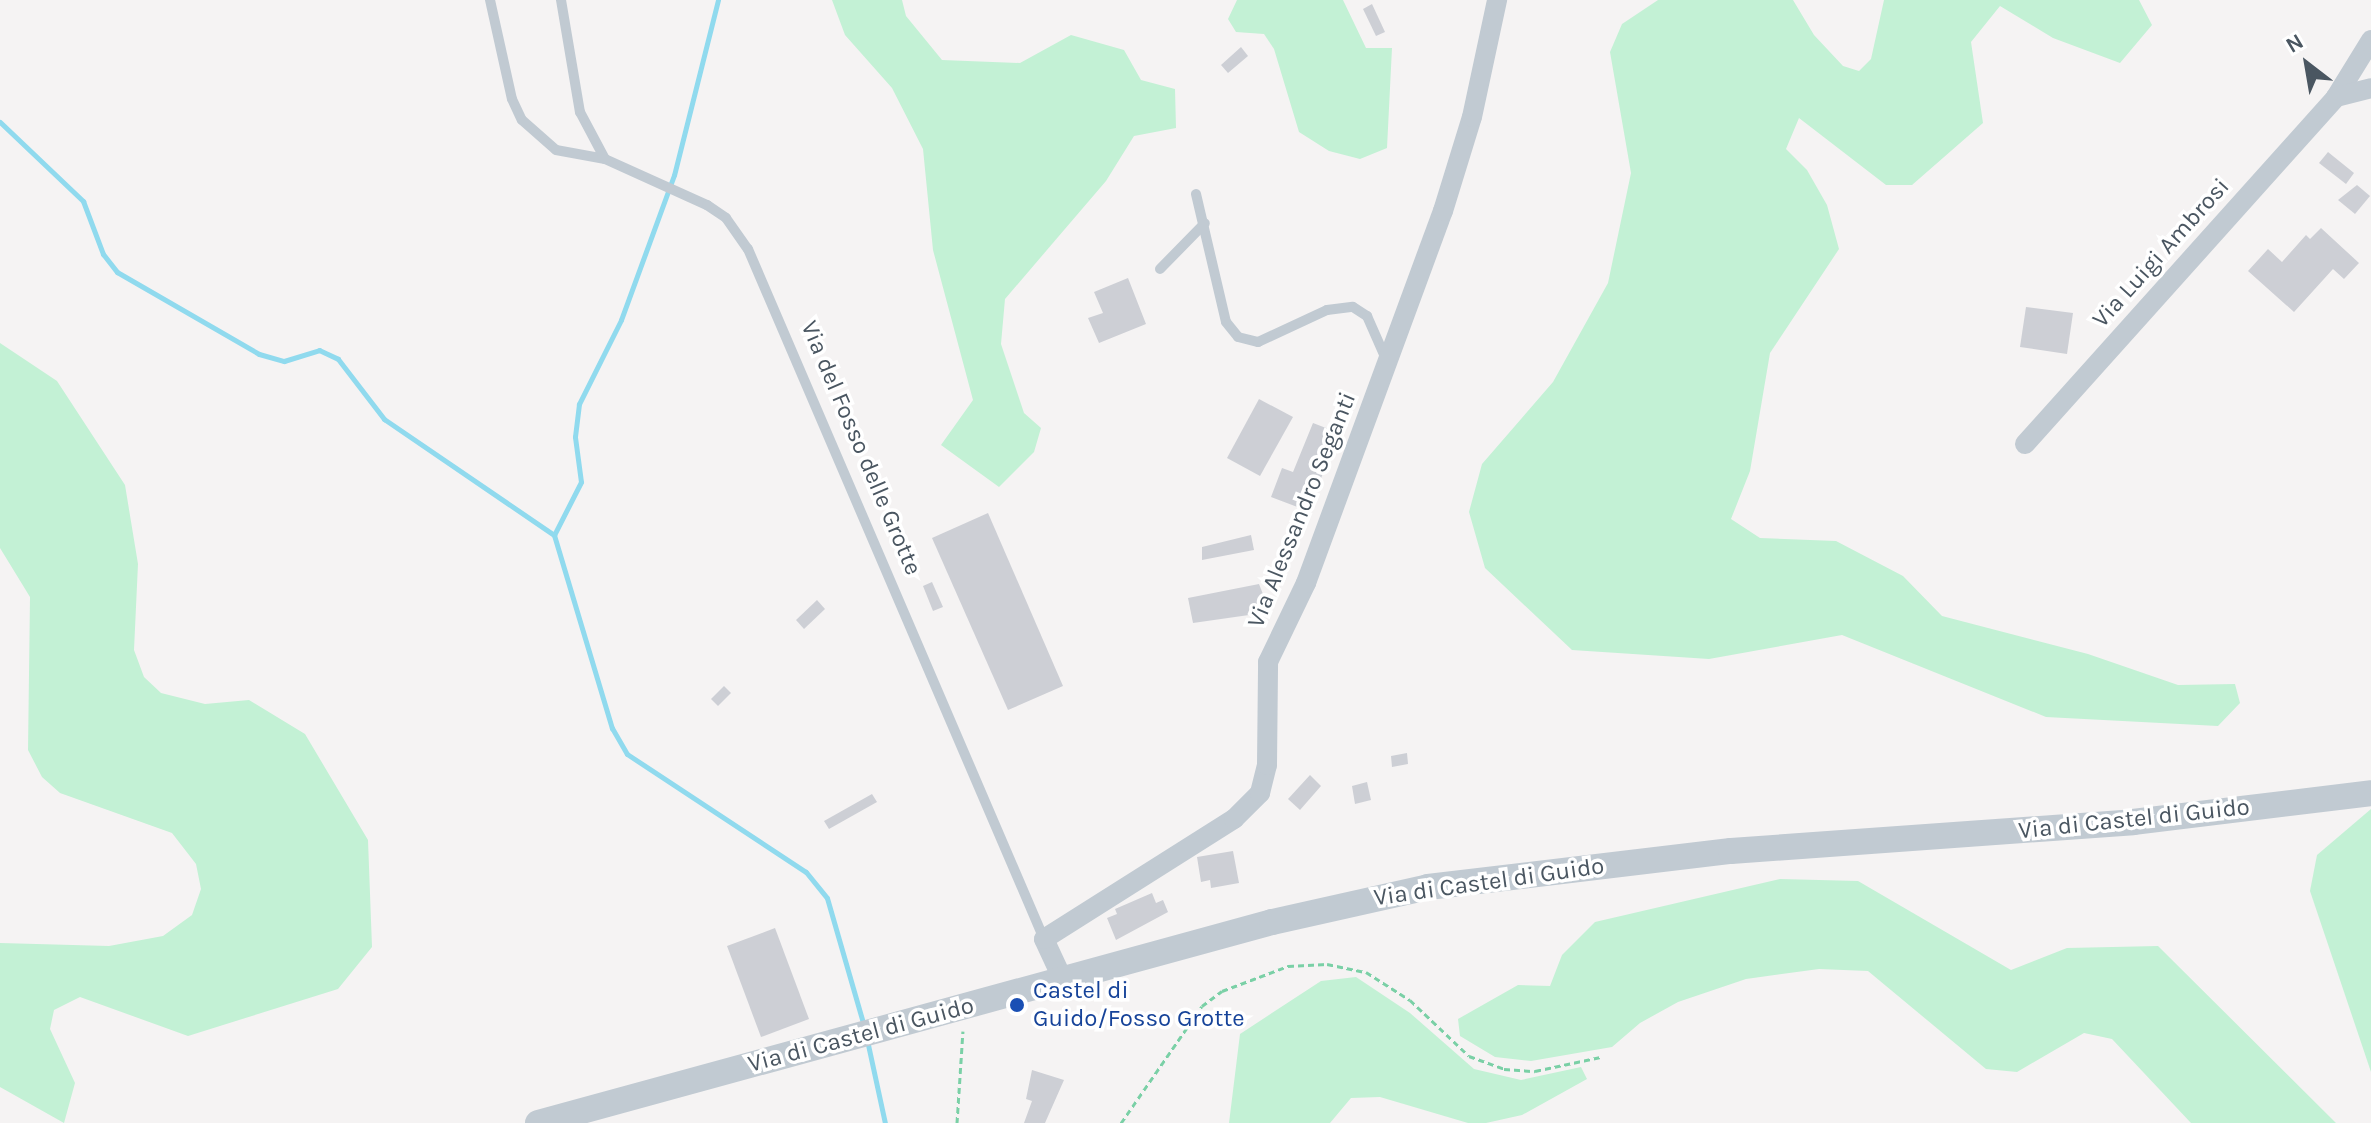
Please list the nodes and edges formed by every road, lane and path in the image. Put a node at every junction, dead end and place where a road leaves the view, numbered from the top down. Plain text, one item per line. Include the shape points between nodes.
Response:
1 (490, 0) edge
2 (561, 0) edge
3 (1497, 0) edge
4 (2371, 40) edge
5 (2371, 88) edge
6 (2336, 97) junction
7 (605, 159) junction
8 (1196, 194) dead end
9 (1205, 223) junction
10 (1160, 269) dead end
11 (1389, 364) junction
12 (2025, 444) dead end
13 (2371, 793) edge
14 (1044, 939) junction
15 (1063, 980) junction
16 (965, 1007) junction
17 (1601, 1057) dead end
18 (538, 1123) edge
19 (957, 1123) edge
20 (1121, 1123) edge

1 - 7 lane, Via del Fosso delle Grotte via 522,120 556,150
2 - 7 lane via 580,112
3 - 11 street, Via Alessandro Seganti via 1461,155
4 - 6 street, Via Luigi Ambrosi
5 - 6 street
6 - 12 street, Via Luigi Ambrosi
7 - 14 lane, Via del Fosso delle Grotte via 707,205 726,218 748,249
8 - 9 lane
9 - 10 lane
9 - 11 lane via 1226,322 1238,337 1258,342 1327,310 1353,307 1367,316
11 - 14 street, Via Alessandro Seganti via 1306,583 1269,658 1264,682 1267,765 1257,798 1234,819
13 - 15 street, Via di Castel di Guido via 2133,822 1731,851 1454,882 1272,922
14 - 15 street, Via del Fosso delle Grotte
15 - 16 street, Via di Castel di Guido
16 - 18 street, Via di Castel di Guido
16 - 19 path
17 - 20 path via 1535,1071 1504,1069 1469,1056 1410,1000 1366,972 1327,964 1288,966 1222,991 1202,1006

